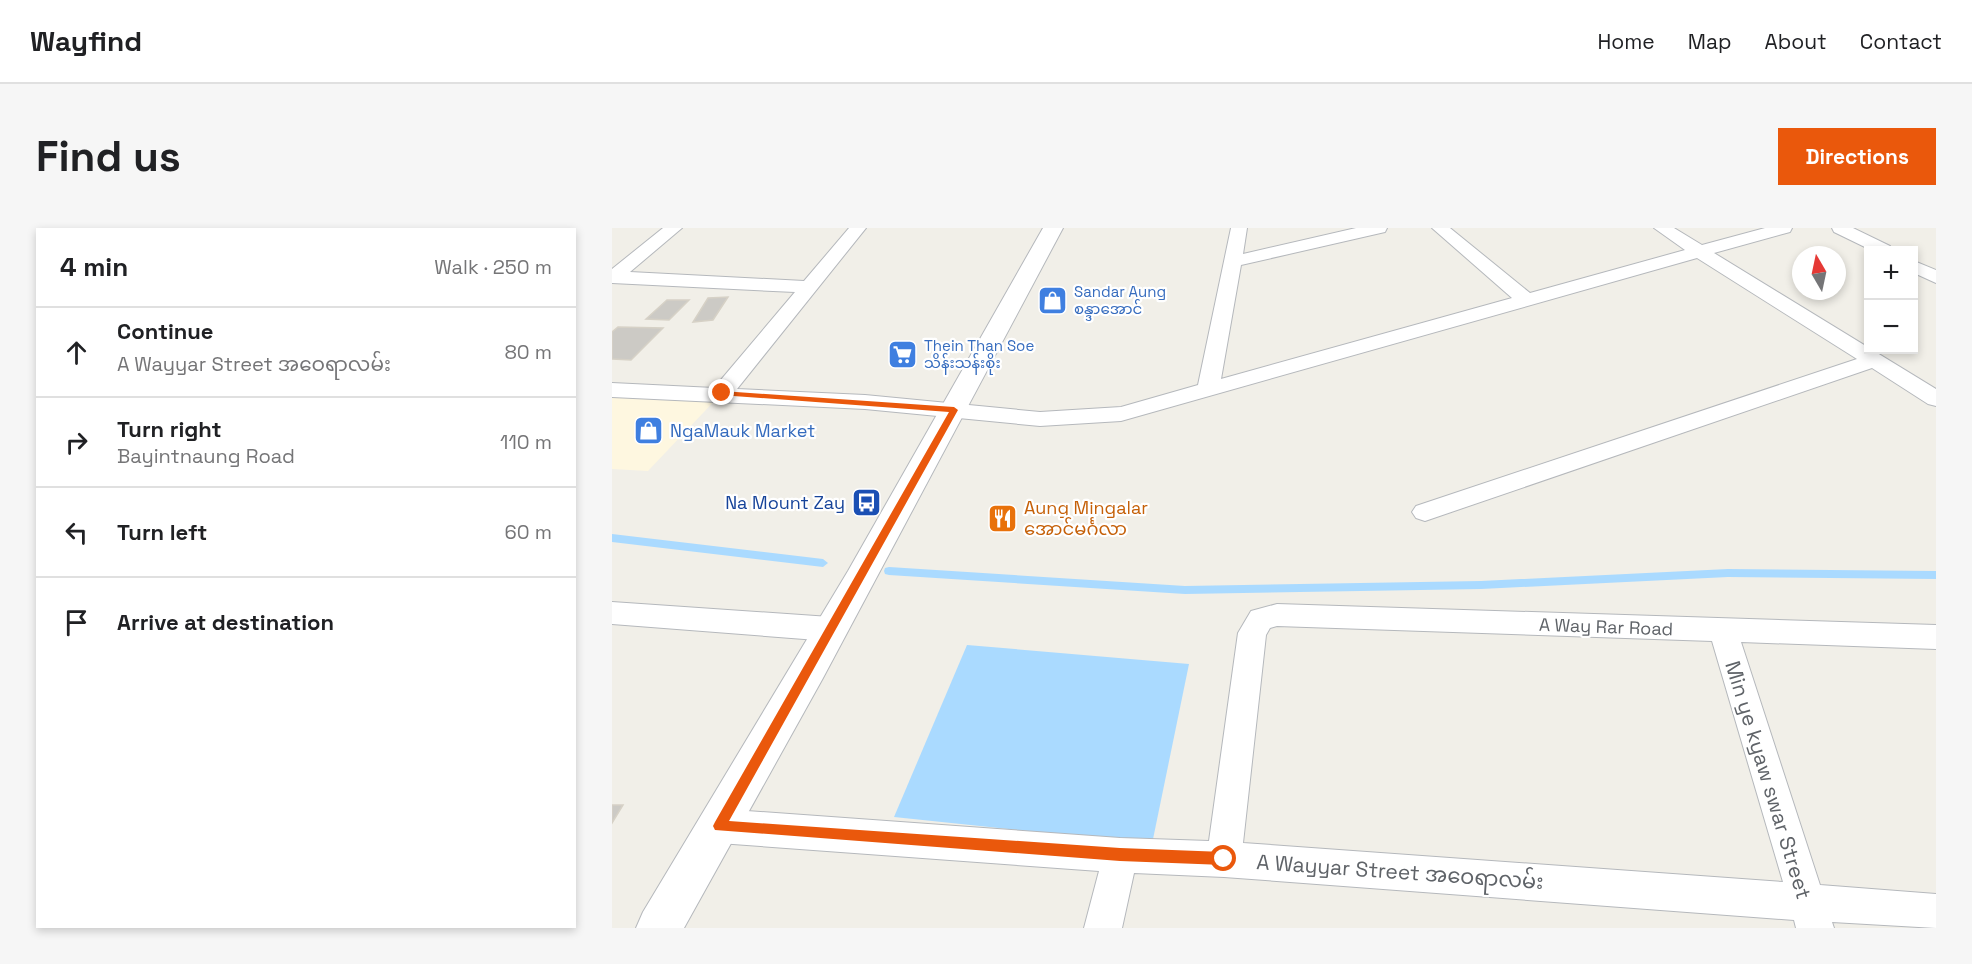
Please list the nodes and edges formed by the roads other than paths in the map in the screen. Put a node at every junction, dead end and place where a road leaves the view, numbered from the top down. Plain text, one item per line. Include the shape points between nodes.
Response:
1 (674, 228) edge
2 (858, 228) edge
3 (1053, 228) edge
4 (1239, 228) edge
5 (1379, 228) edge
6 (1440, 228) edge
7 (1662, 228) edge
8 (1784, 228) edge
9 (1840, 228) edge
10 (1876, 246) edge
11 (1700, 252) junction
12 (1234, 261) junction
13 (1918, 268) edge
14 (613, 277) edge
15 (1936, 278) edge
16 (808, 287) junction
17 (1525, 299) junction
18 (1872, 361) junction
19 (612, 390) edge
20 (1208, 390) junction
21 (722, 393) junction
22 (1936, 399) edge
23 (954, 410) junction
24 (1425, 512) dead end
25 (612, 614) edge
26 (830, 630) junction
27 (1722, 631) junction
28 (1936, 637) edge
29 (720, 826) junction
30 (1120, 855) junction
31 (1224, 859) junction
32 (1936, 912) edge
33 (1810, 916) edge
34 (658, 928) edge
35 (1103, 928) edge

1 - 14 street
2 - 16 street
3 - 23 street
4 - 12 street
5 - 12 street
6 - 17 street
7 - 11 street
8 - 11 street
9 - 10 street
11 - 17 street
11 - 18 street
12 - 20 street
13 - 15 street
14 - 16 street
16 - 21 street
17 - 20 street
18 - 22 street
18 - 24 street
19 - 21 street
20 - 23 street via 1121,414 1040,419
21 - 23 street
23 - 26 street
25 - 26 street
26 - 29 street
27 - 28 street, A Way Rar Road
27 - 31 street, A Way Rar Road via 1277,615 1261,619 1252,633
27 - 33 street, Min ye kyaw swar Street
29 - 30 street, A Wayyar Street အဝေရာလမ်း
29 - 34 street
30 - 31 street, A Wayyar Street အဝေရာလမ်း
30 - 35 street
31 - 33 street, A Wayyar Street အဝေရာလမ်း
32 - 33 street, A Wayyar Street အဝေရာလမ်း

